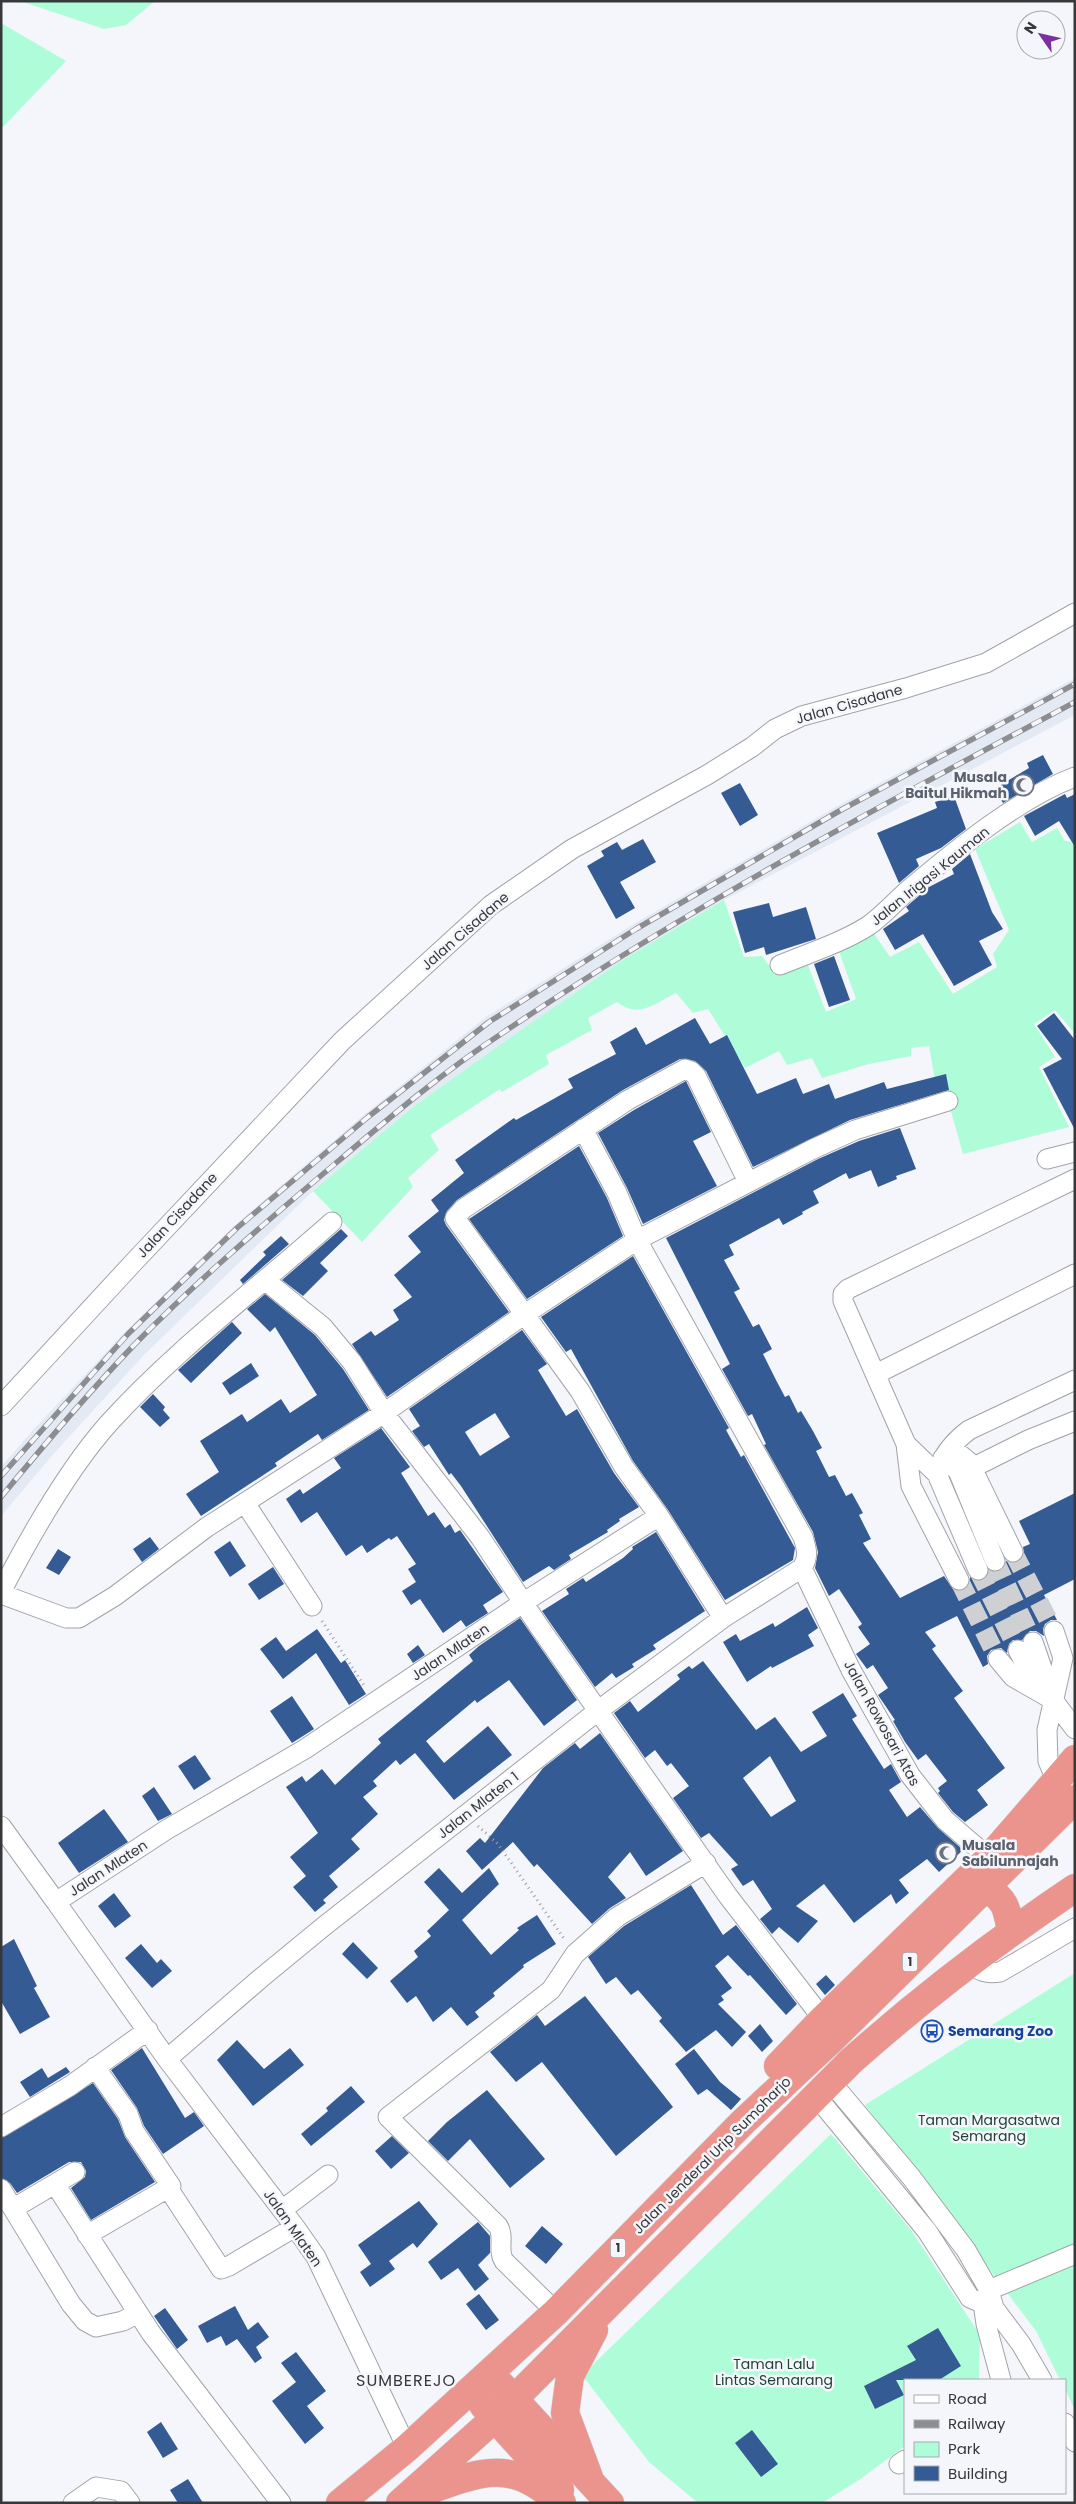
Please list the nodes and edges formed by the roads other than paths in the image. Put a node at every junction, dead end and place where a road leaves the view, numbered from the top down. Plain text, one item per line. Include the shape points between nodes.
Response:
1 (1075, 613) edge
2 (1075, 777) edge
3 (780, 965) dead end
4 (948, 1101) dead end
5 (583, 1130) junction
6 (1075, 1152) edge
7 (1047, 1159) dead end
8 (1075, 1179) edge
9 (748, 1182) junction
10 (332, 1222) dead end
11 (637, 1240) junction
12 (1074, 1275) edge
13 (266, 1281) junction
14 (525, 1314) junction
15 (876, 1374) junction
16 (1075, 1380) edge
17 (1, 1406) edge
18 (384, 1413) junction
19 (1075, 1421) edge
20 (906, 1444) junction
21 (944, 1460) junction
22 (972, 1468) junction
23 (245, 1503) junction
24 (659, 1516) junction
25 (1013, 1552) tunnel mouth
26 (987, 1565) tunnel mouth
27 (802, 1568) junction
28 (959, 1580) tunnel mouth
29 (1, 1593) edge
30 (524, 1602) junction
31 (312, 1606) road end
32 (723, 1618) junction
33 (1054, 1631) tunnel mouth
34 (1025, 1646) tunnel mouth
35 (998, 1660) tunnel mouth
36 (1046, 1695) junction
37 (600, 1710) junction
38 (1075, 1729) edge
39 (1075, 1759) edge
40 (1070, 1795) edge
41 (1, 1826) edge
42 (989, 1858) junction
43 (706, 1863) junction
44 (1075, 1888) edge
45 (982, 1891) junction
46 (56, 1902) junction
47 (1075, 1928) edge
48 (1011, 1931) junction
49 (970, 1962) junction
50 (148, 2030) junction
51 (827, 2030) junction
52 (167, 2059) junction
53 (851, 2061) junction
54 (95, 2067) junction
55 (823, 2088) junction
56 (1, 2127) edge
57 (75, 2172) dead end
58 (328, 2175) dead end
59 (55, 2184) junction
60 (168, 2188) junction
61 (1, 2189) edge
62 (14, 2208) junction
63 (282, 2210) junction
64 (295, 2227) junction
65 (87, 2235) junction
66 (1075, 2254) edge
67 (989, 2301) junction
68 (609, 2302) junction
69 (556, 2312) junction
70 (138, 2313) junction
71 (490, 2373) junction
72 (1001, 2379) edge
73 (1041, 2379) edge
74 (470, 2392) junction
75 (514, 2399) junction
76 (495, 2418) junction
77 (1066, 2425) edge
78 (1075, 2442) edge
79 (407, 2448) junction
80 (590, 2480) junction
81 (403, 2500) edge
82 (72, 2503) edge
83 (130, 2503) edge
84 (281, 2503) edge
85 (340, 2503) edge
86 (562, 2503) edge
87 (571, 2503) edge
88 (610, 2503) edge

1 - 17 street, Jalan Cisadane via 986,663 802,716 775,729 707,775 572,850 491,905 342,1041
2 - 3 street, Jalan Irigasi Kauman via 1024,802 919,881 868,926
4 - 9 street via 855,1130
5 - 9 street via 658,1082 685,1069 692,1070
5 - 11 street via 617,1193
5 - 14 street via 454,1218
6 - 7 street
8 - 15 street via 848,1289 843,1294 843,1301
9 - 11 street
10 - 13 street
11 - 14 street
11 - 27 street via 803,1537 808,1550
12 - 15 street
13 - 18 street via 323,1327 352,1362
13 - 29 street via 196,1339 108,1425 61,1488
14 - 18 street
14 - 24 street via 580,1391 624,1467
15 - 20 street
16 - 21 street via 969,1430
18 - 23 street
18 - 30 street via 480,1536
19 - 22 street
20 - 21 street
20 - 28 street via 911,1486
21 - 22 street via 968,1461
21 - 26 street
22 - 25 street
23 - 29 street via 79,1618 66,1618
23 - 31 street
24 - 30 street, Jalan Mlaten
24 - 32 street
27 - 32 street, Jalan Mlaten 1
27 - 42 street, Jalan Rowosari Atas via 851,1670 910,1775 945,1820
30 - 37 street
30 - 46 street, Jalan Mlaten via 289,1759 166,1830
32 - 37 street, Jalan Mlaten 1
33 - 36 street via 1063,1658
34 - 36 street
35 - 36 street via 1013,1677
36 - 38 street
36 - 40 street via 1048,1760
37 - 43 street
37 - 52 street, Jalan Mlaten 1 via 261,1978
39 - 40 highway
40 - 42 highway
40 - 45 highway, 1
41 - 46 street
42 - 51 highway
43 - 51 street
43 - 69 street via 617,1916 575,1954 551,1990 388,2116 498,2226 504,2261
44 - 48 highway, 1
45 - 48 highway via 988,1890 1003,1901
45 - 51 highway, 1
46 - 50 street, Jalan Mlaten
47 - 49 street via 1000,1972 980,1971
48 - 49 highway, 1
49 - 53 highway, 1 via 912,2006
50 - 52 street, Jalan Mlaten
50 - 54 street
51 - 53 highway
51 - 69 highway, Jalan Jenderal Urip Sumoharjo / 1 via 765,2080 743,2122
52 - 63 street, Jalan Mlaten
53 - 55 highway, 1
54 - 56 street
54 - 60 street via 128,2114 134,2131 171,2186
55 - 67 street via 911,2177 966,2250
55 - 68 highway, 1
57 - 59 street
58 - 63 street
59 - 62 street
59 - 65 street
60 - 64 street via 221,2269
60 - 65 street
61 - 62 street
62 - 70 street via 71,2304 85,2321 104,2325 123,2322
63 - 64 street, Jalan Mlaten
64 - 79 street, Jalan Mlaten via 330,2283
65 - 70 street
66 - 67 street
67 - 72 street via 986,2324
67 - 73 street via 1021,2344
68 - 75 highway, 1
68 - 80 highway via 570,2376 565,2412
69 - 71 highway, Jalan Jenderal Urip Sumoharjo / 1
70 - 84 street
71 - 74 highway, Jalan Jenderal Urip Sumoharjo / 1
71 - 75 highway
74 - 76 highway
74 - 79 highway, Jalan Jenderal Urip Sumoharjo / 1
75 - 76 highway, 1
75 - 80 highway
76 - 81 highway, 1
76 - 87 highway
77 - 78 street
79 - 85 highway, Jalan Jenderal Urip Sumoharjo / 1
80 - 88 highway
81 - 86 highway via 499,2471 524,2478
82 - 83 street via 96,2487 121,2491

